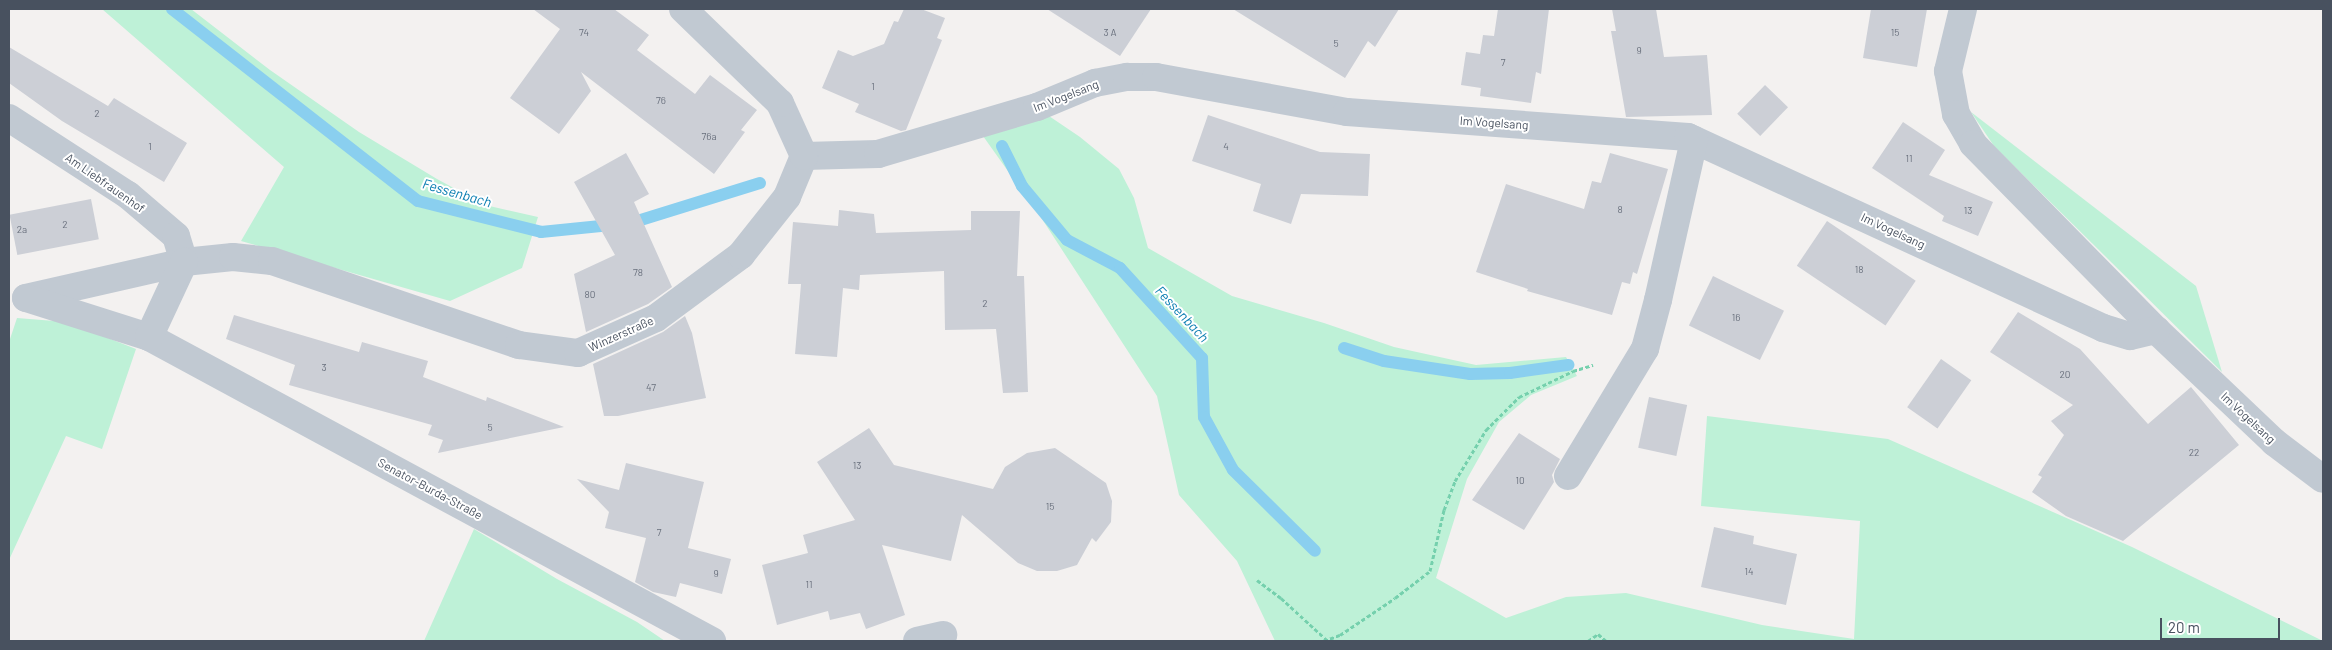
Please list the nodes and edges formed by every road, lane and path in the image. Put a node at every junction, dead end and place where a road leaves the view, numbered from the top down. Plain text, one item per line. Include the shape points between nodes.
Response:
1 (682, 9) edge
2 (1963, 9) edge
3 (9, 118) edge
4 (1694, 140) junction
5 (804, 156) junction
6 (184, 262) junction
7 (17, 300) edge
8 (2156, 330) junction
9 (149, 337) junction
10 (1644, 349) junction
11 (1568, 476) dead end
12 (2323, 479) edge
13 (1257, 580) dead end
14 (943, 635) dead end
15 (712, 641) edge
16 (917, 641) edge
17 (1326, 641) edge
18 (1588, 641) edge
19 (1606, 641) edge

1 - 5 street via 780,103
2 - 8 street, Im Vogelsang via 1948,71 1956,114 1973,144
3 - 6 street, Am Liebfrauenhof via 128,195 176,236
4 - 5 street, Im Vogelsang via 1688,137 1347,112 1156,77 1127,77 1095,83 1037,107 878,154
4 - 8 street, Im Vogelsang via 2103,328 2130,336
4 - 10 street
5 - 6 street, Winzerstraße via 787,197 740,255 656,318 578,353 519,345 272,261 233,257
6 - 7 street, Senator-Burda-Straße
6 - 9 street
7 - 9 street, Senator-Burda-Straße
8 - 12 street, Im Vogelsang via 2274,442
9 - 15 street, Senator-Burda-Straße
10 - 11 street
10 - 17 path via 1573,371 1519,397 1486,430 1455,481 1444,510 1430,571 1395,598
13 - 17 path
14 - 16 street
18 - 19 path via 1598,634

